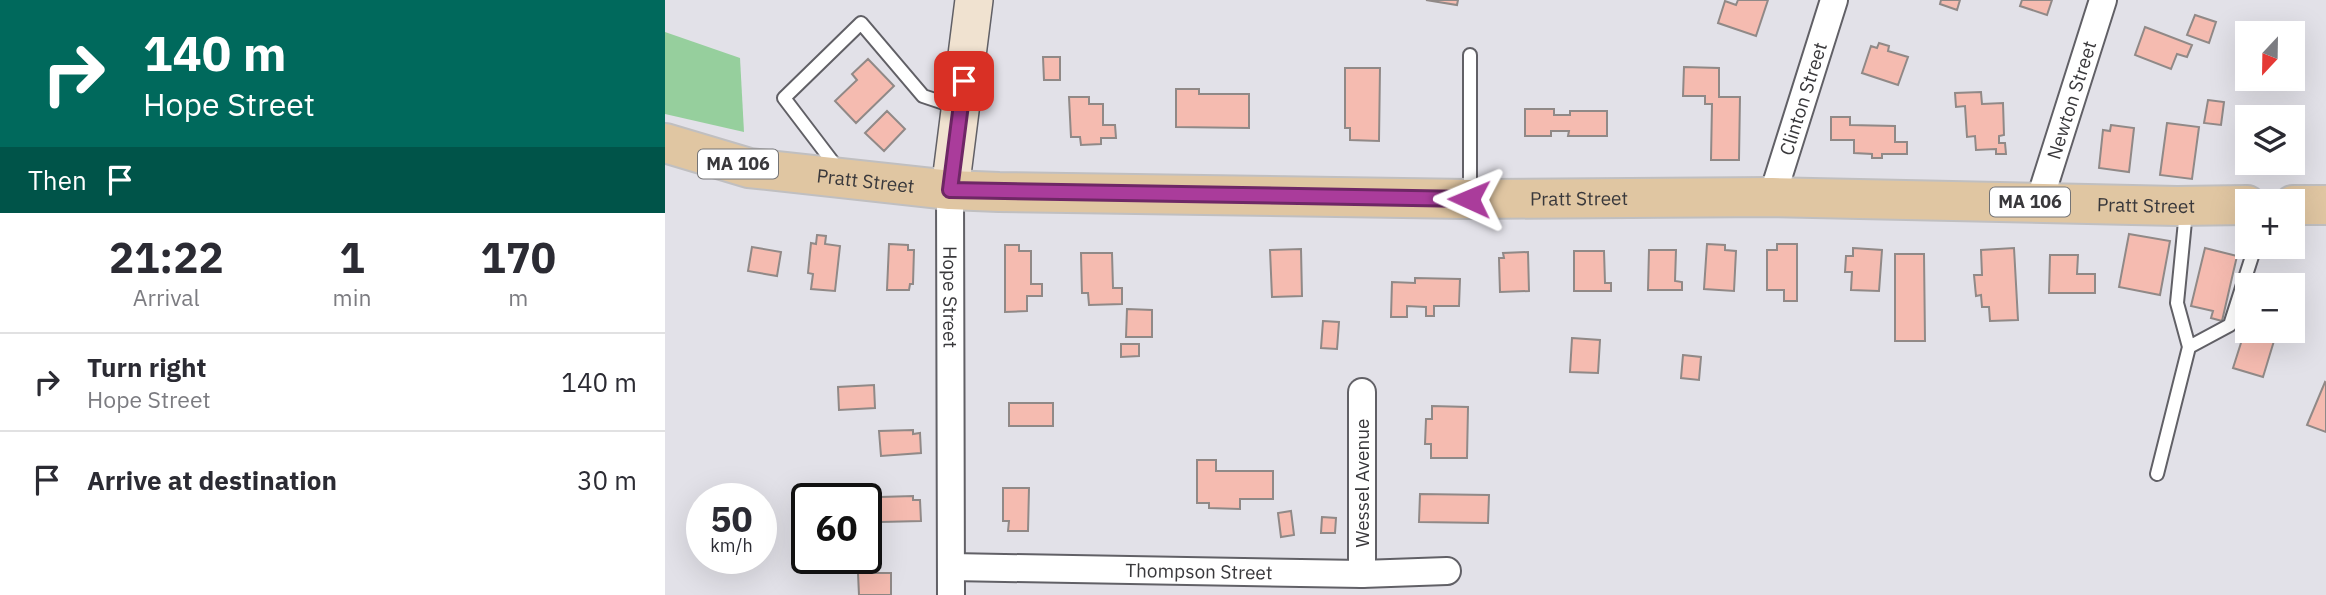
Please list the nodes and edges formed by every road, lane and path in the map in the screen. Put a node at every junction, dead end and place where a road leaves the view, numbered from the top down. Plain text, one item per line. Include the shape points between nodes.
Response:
1 (974, 0) edge
2 (1833, 0) edge
3 (2103, 0) edge
4 (1470, 55) dead end
5 (960, 108) junction
6 (665, 143) edge
7 (846, 179) junction
8 (950, 190) junction
9 (1772, 197) junction
10 (1469, 199) junction
11 (2039, 202) junction
12 (2235, 205) edge
13 (2305, 205) edge
14 (2326, 205) edge
15 (2186, 206) junction
16 (2251, 259) edge
17 (2189, 347) junction
18 (1362, 392) dead end
19 (2157, 474) dead end
20 (951, 567) junction
21 (1447, 570) dead end
22 (1362, 574) junction
23 (951, 595) edge

1 - 5 main road, Hope Street
2 - 9 street, Clinton Street
3 - 11 street, Newton Street
4 - 10 lane
5 - 7 lane via 923,96 861,23 784,98
5 - 8 main road, Hope Street
6 - 7 main road, Pratt Street / MA 106 via 749,168
7 - 8 main road, Pratt Street / MA 106
8 - 10 main road, Pratt Street / MA 106
8 - 20 street, Hope Street
9 - 10 main road, Pratt Street / MA 106
9 - 11 main road, Pratt Street / MA 106
11 - 15 main road, Pratt Street / MA 106
12 - 15 main road, Pratt Street / MA 106
13 - 14 main road
15 - 17 lane via 2177,303
16 - 17 lane via 2230,325
17 - 19 lane
18 - 22 street, Wessel Avenue
20 - 22 street, Thompson Street
20 - 23 street, Hope Street
21 - 22 street, Thompson Street

